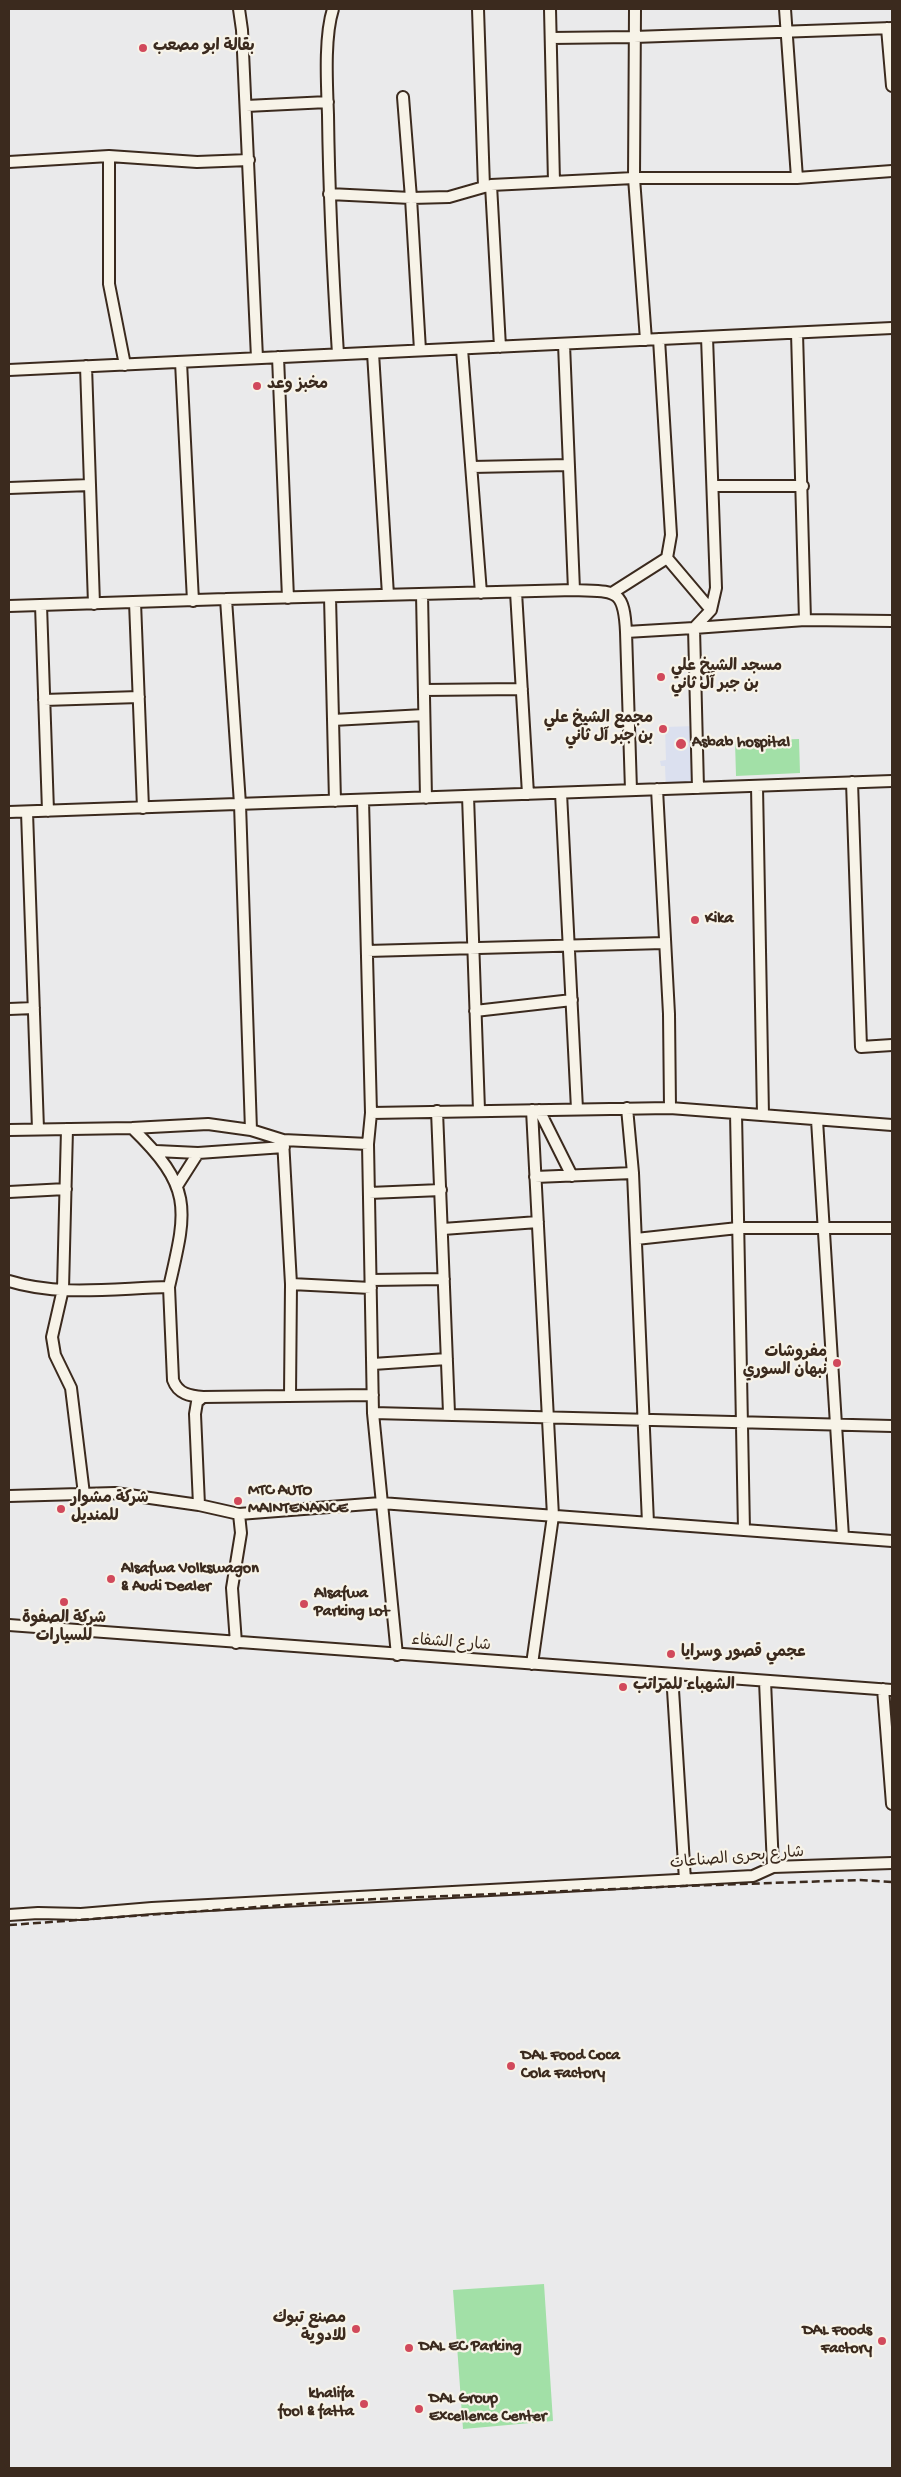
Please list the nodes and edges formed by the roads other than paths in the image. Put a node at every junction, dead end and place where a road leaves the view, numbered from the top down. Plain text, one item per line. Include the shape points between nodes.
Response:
1 (238, 9) edge
2 (333, 9) edge
3 (478, 9) edge
4 (550, 9) edge
5 (635, 9) edge
6 (785, 9) edge
7 (889, 28) edge
8 (786, 32) junction
9 (551, 38) junction
10 (634, 38) junction
11 (892, 86) edge
12 (403, 97) dead end
13 (328, 102) junction
14 (246, 106) junction
15 (109, 156) junction
16 (249, 160) junction
17 (9, 162) edge
18 (892, 171) edge
19 (634, 178) junction
20 (796, 178) junction
21 (554, 182) junction
22 (488, 186) junction
23 (329, 194) junction
24 (411, 198) junction
25 (892, 328) edge
26 (797, 333) junction
27 (707, 337) junction
28 (659, 339) junction
29 (646, 340) junction
30 (564, 344) junction
31 (500, 347) junction
32 (462, 348) junction
33 (420, 350) junction
34 (373, 353) junction
35 (338, 354) junction
36 (278, 357) junction
37 (257, 358) junction
38 (181, 362) junction
39 (125, 365) junction
40 (86, 366) junction
41 (9, 370) edge
42 (569, 465) junction
43 (472, 467) junction
44 (90, 485) junction
45 (714, 486) junction
46 (802, 486) junction
47 (9, 488) edge
48 (667, 558) junction
49 (574, 590) junction
50 (516, 592) junction
51 (481, 593) junction
52 (612, 593) junction
53 (422, 594) junction
54 (388, 595) junction
55 (330, 596) junction
56 (288, 598) junction
57 (226, 599) junction
58 (193, 601) junction
59 (135, 602) junction
60 (94, 604) junction
61 (9, 606) edge
62 (40, 606) junction
63 (711, 610) junction
64 (805, 620) junction
65 (892, 621) edge
66 (694, 628) junction
67 (626, 632) junction
68 (522, 689) junction
69 (424, 690) junction
70 (139, 696) junction
71 (44, 700) junction
72 (424, 715) junction
73 (333, 720) junction
74 (892, 781) edge
75 (852, 782) junction
76 (757, 786) junction
77 (698, 788) junction
78 (657, 789) junction
79 (631, 790) junction
80 (561, 793) junction
81 (528, 794) junction
82 (468, 796) junction
83 (426, 798) junction
84 (362, 800) junction
85 (335, 801) junction
86 (240, 804) junction
87 (143, 808) junction
88 (48, 811) junction
89 (9, 812) edge
90 (27, 812) junction
91 (664, 943) junction
92 (568, 946) junction
93 (473, 948) junction
94 (367, 952) junction
95 (572, 1000) junction
96 (34, 1008) junction
97 (9, 1009) edge
98 (475, 1011) junction
99 (892, 1045) edge
100 (627, 1108) junction
101 (670, 1108) junction
102 (577, 1109) junction
103 (479, 1110) junction
104 (535, 1110) junction
105 (437, 1111) junction
106 (371, 1113) junction
107 (736, 1113) junction
108 (763, 1115) junction
109 (817, 1120) junction
110 (892, 1125) edge
111 (132, 1128) junction
112 (68, 1129) junction
113 (9, 1130) edge
114 (38, 1130) junction
115 (251, 1130) junction
116 (284, 1143) junction
117 (368, 1144) junction
118 (156, 1151) junction
119 (198, 1153) junction
120 (633, 1173) junction
121 (572, 1176) junction
122 (535, 1177) junction
123 (177, 1186) junction
124 (66, 1190) junction
125 (441, 1190) junction
126 (9, 1192) edge
127 (369, 1193) junction
128 (538, 1222) junction
129 (738, 1228) junction
130 (824, 1228) junction
131 (892, 1228) edge
132 (443, 1229) junction
133 (636, 1239) junction
134 (444, 1279) junction
135 (9, 1281) edge
136 (291, 1284) junction
137 (371, 1284) junction
138 (169, 1287) junction
139 (63, 1289) junction
140 (447, 1359) junction
141 (373, 1364) junction
142 (373, 1395) junction
143 (290, 1396) junction
144 (203, 1397) junction
145 (373, 1413) junction
146 (449, 1414) junction
147 (548, 1417) junction
148 (644, 1418) junction
149 (741, 1422) junction
150 (837, 1424) junction
151 (892, 1426) edge
152 (84, 1494) junction
153 (9, 1496) edge
154 (381, 1503) junction
155 (199, 1506) junction
156 (239, 1514) junction
157 (553, 1516) junction
158 (648, 1523) junction
159 (744, 1530) junction
160 (843, 1538) junction
161 (892, 1541) edge
162 (9, 1625) edge
163 (236, 1642) junction
164 (397, 1655) junction
165 (532, 1664) junction
166 (672, 1674) junction
167 (766, 1681) junction
168 (888, 1689) edge
169 (892, 1804) edge
170 (892, 1863) edge
171 (773, 1868) junction
172 (685, 1880) junction
173 (9, 1915) edge

1 - 14 street
2 - 13 street
3 - 22 street
4 - 9 street
5 - 10 street
6 - 8 street
7 - 8 street
7 - 11 street
8 - 10 street
8 - 20 street
9 - 10 street
9 - 21 street
10 - 19 street
12 - 24 street
13 - 14 street
13 - 23 street
14 - 16 street
15 - 16 street via 197,162
15 - 17 street
15 - 39 street via 109,284
16 - 37 street
18 - 20 street
19 - 20 street
19 - 21 street
19 - 29 street
21 - 22 street
22 - 24 street via 449,197
22 - 31 street
23 - 24 street
23 - 35 street
24 - 33 street
25 - 26 street
26 - 27 street
26 - 46 street
27 - 28 street
27 - 45 street
28 - 29 street
28 - 48 street via 671,535
29 - 30 street
30 - 31 street
30 - 42 street
31 - 32 street
32 - 33 street
32 - 43 street
33 - 34 street
34 - 35 street
34 - 54 street
35 - 36 street
36 - 37 street
36 - 56 street
37 - 38 street
38 - 39 street
38 - 58 street
39 - 40 street
40 - 41 street
40 - 44 street
42 - 43 street
42 - 49 street
43 - 51 street
44 - 47 street
44 - 60 street
45 - 46 street
45 - 63 street via 716,588
46 - 64 street
48 - 52 street
48 - 63 street
49 - 50 street
49 - 52 street
50 - 51 street
50 - 68 street
51 - 53 street
52 - 67 street via 625,608
53 - 54 street
53 - 69 street
54 - 55 street
55 - 56 street
55 - 73 street
56 - 57 street
57 - 58 street
57 - 86 street
58 - 59 street
59 - 60 street
59 - 70 street
60 - 62 street
61 - 62 street
62 - 71 street
63 - 66 street
64 - 65 street
64 - 66 street
66 - 67 street
66 - 77 street
67 - 79 street
68 - 69 street
68 - 81 street
69 - 72 street
70 - 71 street
70 - 87 street
71 - 88 street
72 - 73 street
72 - 83 street
73 - 85 street
74 - 75 street
75 - 76 street
75 - 99 street via 861,1048
76 - 77 street
76 - 108 street
77 - 78 street
78 - 79 street
78 - 91 street
79 - 80 street
80 - 81 street
80 - 92 street
81 - 82 street
82 - 83 street
82 - 93 street
83 - 84 street
84 - 85 street
84 - 94 street
85 - 86 street
86 - 87 street
86 - 115 street
87 - 88 street
88 - 90 street
89 - 90 street
90 - 96 street
91 - 92 street
91 - 101 street
92 - 93 street
92 - 95 street
93 - 94 street
93 - 98 street
94 - 106 street
95 - 98 street
95 - 102 street
96 - 97 street
96 - 114 street
98 - 103 street
100 - 101 street
100 - 102 street
100 - 120 street
101 - 107 street
102 - 104 street
103 - 104 street
103 - 105 street
104 - 121 street
104 - 122 street
105 - 106 street
105 - 125 street
106 - 117 street
107 - 108 street
107 - 129 street
108 - 109 street
109 - 110 street
109 - 130 street
111 - 112 street
111 - 115 street via 208,1124
111 - 118 street
112 - 114 street
112 - 124 street
113 - 114 street
115 - 116 street
116 - 117 street
116 - 119 street
116 - 136 street
117 - 127 street
118 - 119 street
118 - 123 street
119 - 123 street
120 - 121 street
120 - 133 street
121 - 122 street
122 - 128 street
123 - 138 street via 183,1216
124 - 126 street
124 - 139 street
125 - 127 street
125 - 132 street
127 - 137 street
128 - 132 street
128 - 147 street
129 - 130 street
129 - 133 street
129 - 149 street
130 - 131 street
130 - 150 street
132 - 134 street
133 - 148 street
134 - 137 street
134 - 140 street
135 - 139 street via 29,1287
136 - 137 street
136 - 143 street
137 - 141 street
138 - 139 street
138 - 144 street via 174,1380 180,1391 189,1396
139 - 152 street via 52,1337 55,1355 71,1388
140 - 141 street
140 - 146 street
141 - 142 street
142 - 143 street
142 - 145 street
143 - 144 street
144 - 155 street via 197,1402 195,1414
145 - 146 street
145 - 154 street
146 - 147 street
147 - 148 street
147 - 157 street
148 - 149 street
148 - 158 street
149 - 150 street
149 - 159 street
150 - 151 street
150 - 160 street
152 - 153 street
152 - 155 street via 115,1493
154 - 156 street
154 - 157 street
154 - 164 street
155 - 156 street
156 - 163 street via 241,1532 232,1588
157 - 158 street
157 - 165 street
158 - 159 street
159 - 160 street
160 - 161 street
162 - 163 street, شارع الشفاء
163 - 164 street, شارع الشفاء
164 - 165 street, شارع الشفاء
165 - 166 street, شارع الشفاء
166 - 167 street, شارع الشفاء
166 - 172 street
167 - 168 street, شارع الشفاء
167 - 171 street
168 - 169 street
170 - 171 street, شارع بحرى الصناعات
171 - 172 street, شارع بحرى الصناعات via 753,1876
172 - 173 street, شارع بحرى الصناعات via 82,1914 38,1912

